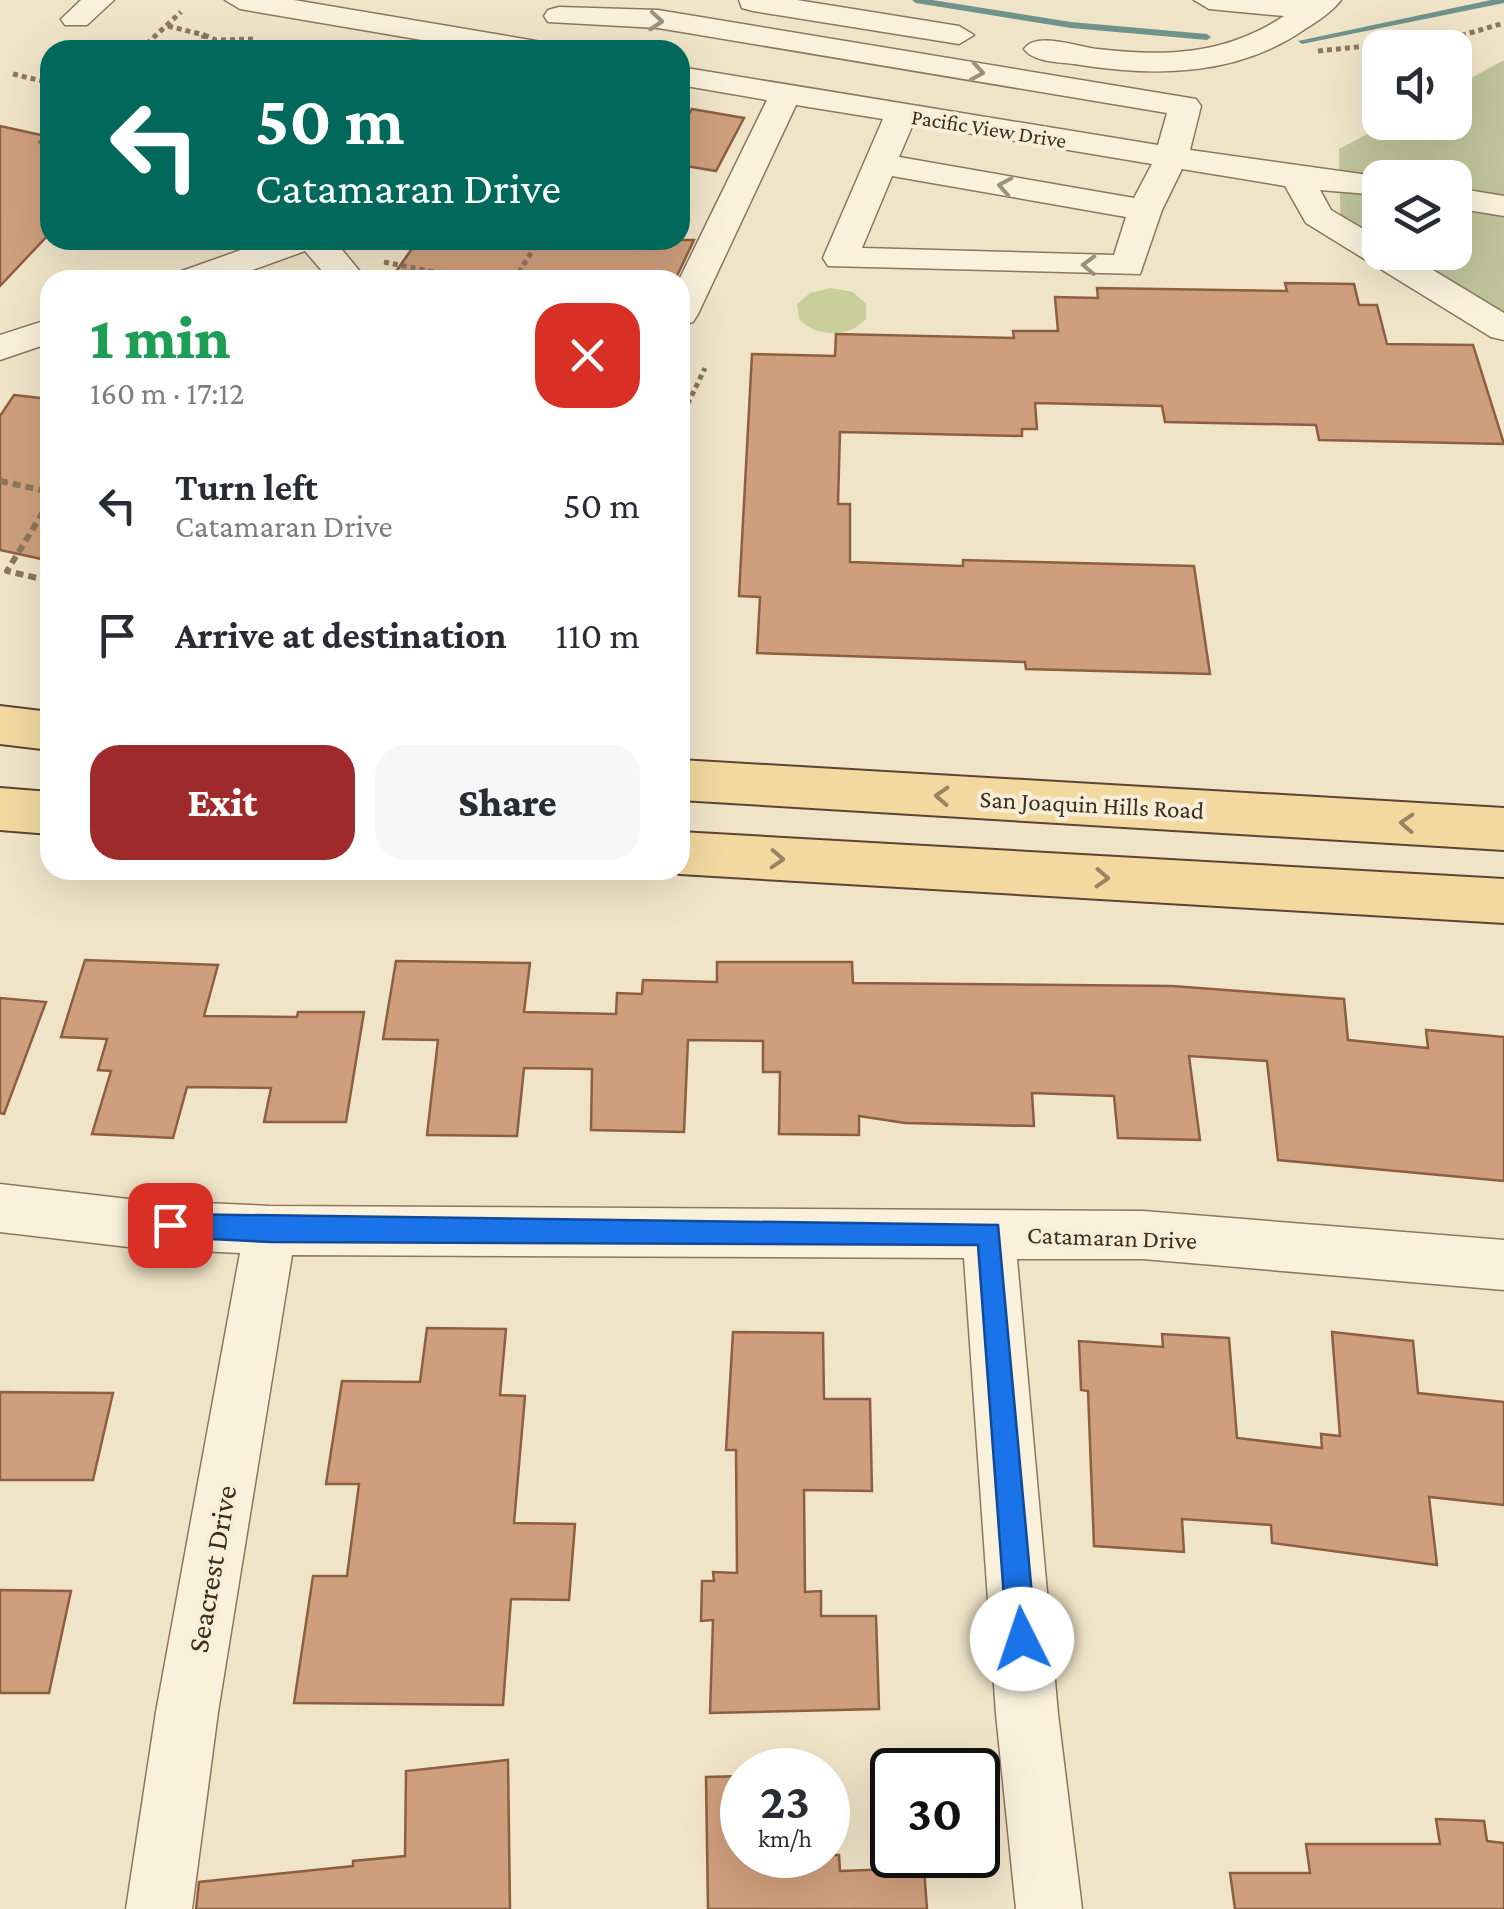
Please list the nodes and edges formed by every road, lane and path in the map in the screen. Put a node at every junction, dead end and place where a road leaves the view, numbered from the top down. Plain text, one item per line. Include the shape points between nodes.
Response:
1 (240, 0) edge
2 (740, 0) edge
3 (1209, 0) edge
4 (1320, 5) edge
5 (565, 8) edge
6 (181, 12) dead end
7 (1504, 23) edge
8 (167, 26) junction
9 (204, 35) junction
10 (261, 38) dead end
11 (151, 40) edge
12 (203, 40) edge
13 (476, 40) edge
14 (542, 40) edge
15 (1238, 52) junction
16 (14, 74) dead end
17 (690, 78) edge
18 (40, 80) edge
19 (785, 95) junction
20 (901, 114) junction
21 (1172, 156) junction
22 (880, 164) junction
23 (1298, 178) junction
24 (1362, 183) edge
25 (1472, 201) edge
26 (1504, 206) edge
27 (1145, 210) junction
28 (274, 250) edge
29 (330, 250) edge
30 (419, 269) joint
31 (219, 270) edge
32 (360, 270) edge
33 (424, 270) edge
34 (690, 293) edge
35 (1504, 329) edge
36 (40, 334) edge
37 (0, 348) edge
38 (705, 368) dead end
39 (690, 399) edge
40 (0, 480) edge
41 (40, 490) edge
42 (40, 515) edge
43 (40, 578) edge
44 (0, 725) edge
45 (40, 730) edge
46 (690, 781) edge
47 (0, 809) edge
48 (40, 812) edge
49 (1504, 829) edge
50 (690, 855) edge
51 (1504, 901) edge
52 (0, 1208) edge
53 (270, 1230) junction
54 (989, 1234) junction
55 (1504, 1265) edge
56 (158, 1909) edge
57 (1050, 1909) edge

1 - 13 street
2 - 15 street via 1083,58 1151,61
3 - 4 street
4 - 15 street
5 - 14 street
5 -> 21 street via 1184,106
6 - 8 path
7 - 15 path via 1456,37 1322,50 1260,64
8 - 9 path
8 - 11 path
9 - 10 path
9 - 12 path
16 - 18 path
17 - 19 street, Pacific View Drive
19 - 20 street, Pacific View Drive
19 - 34 street
20 - 21 street, Pacific View Drive
20 - 22 street
21 - 23 street, Pacific View Drive
21 - 27 street
27 -> 22 street
27 -> 22 street via 1128,266 840,258
23 - 24 street, Pacific View Drive
23 - 35 street via 1318,216
25 - 26 street
28 - 31 street
29 - 32 street
30 - 32 path
30 - 33 path
36 - 37 street
38 - 39 path
40 - 41 path
42 - 43 path via 7,571
44 - 45 main road
49 -> 46 main road, San Joaquin Hills Road
47 - 48 main road
50 -> 51 main road
52 - 53 street, Catamaran Drive
53 - 54 street, Catamaran Drive
53 - 56 street, Seacrest Drive
54 - 55 street, Catamaran Drive via 1143,1235
54 - 57 street

